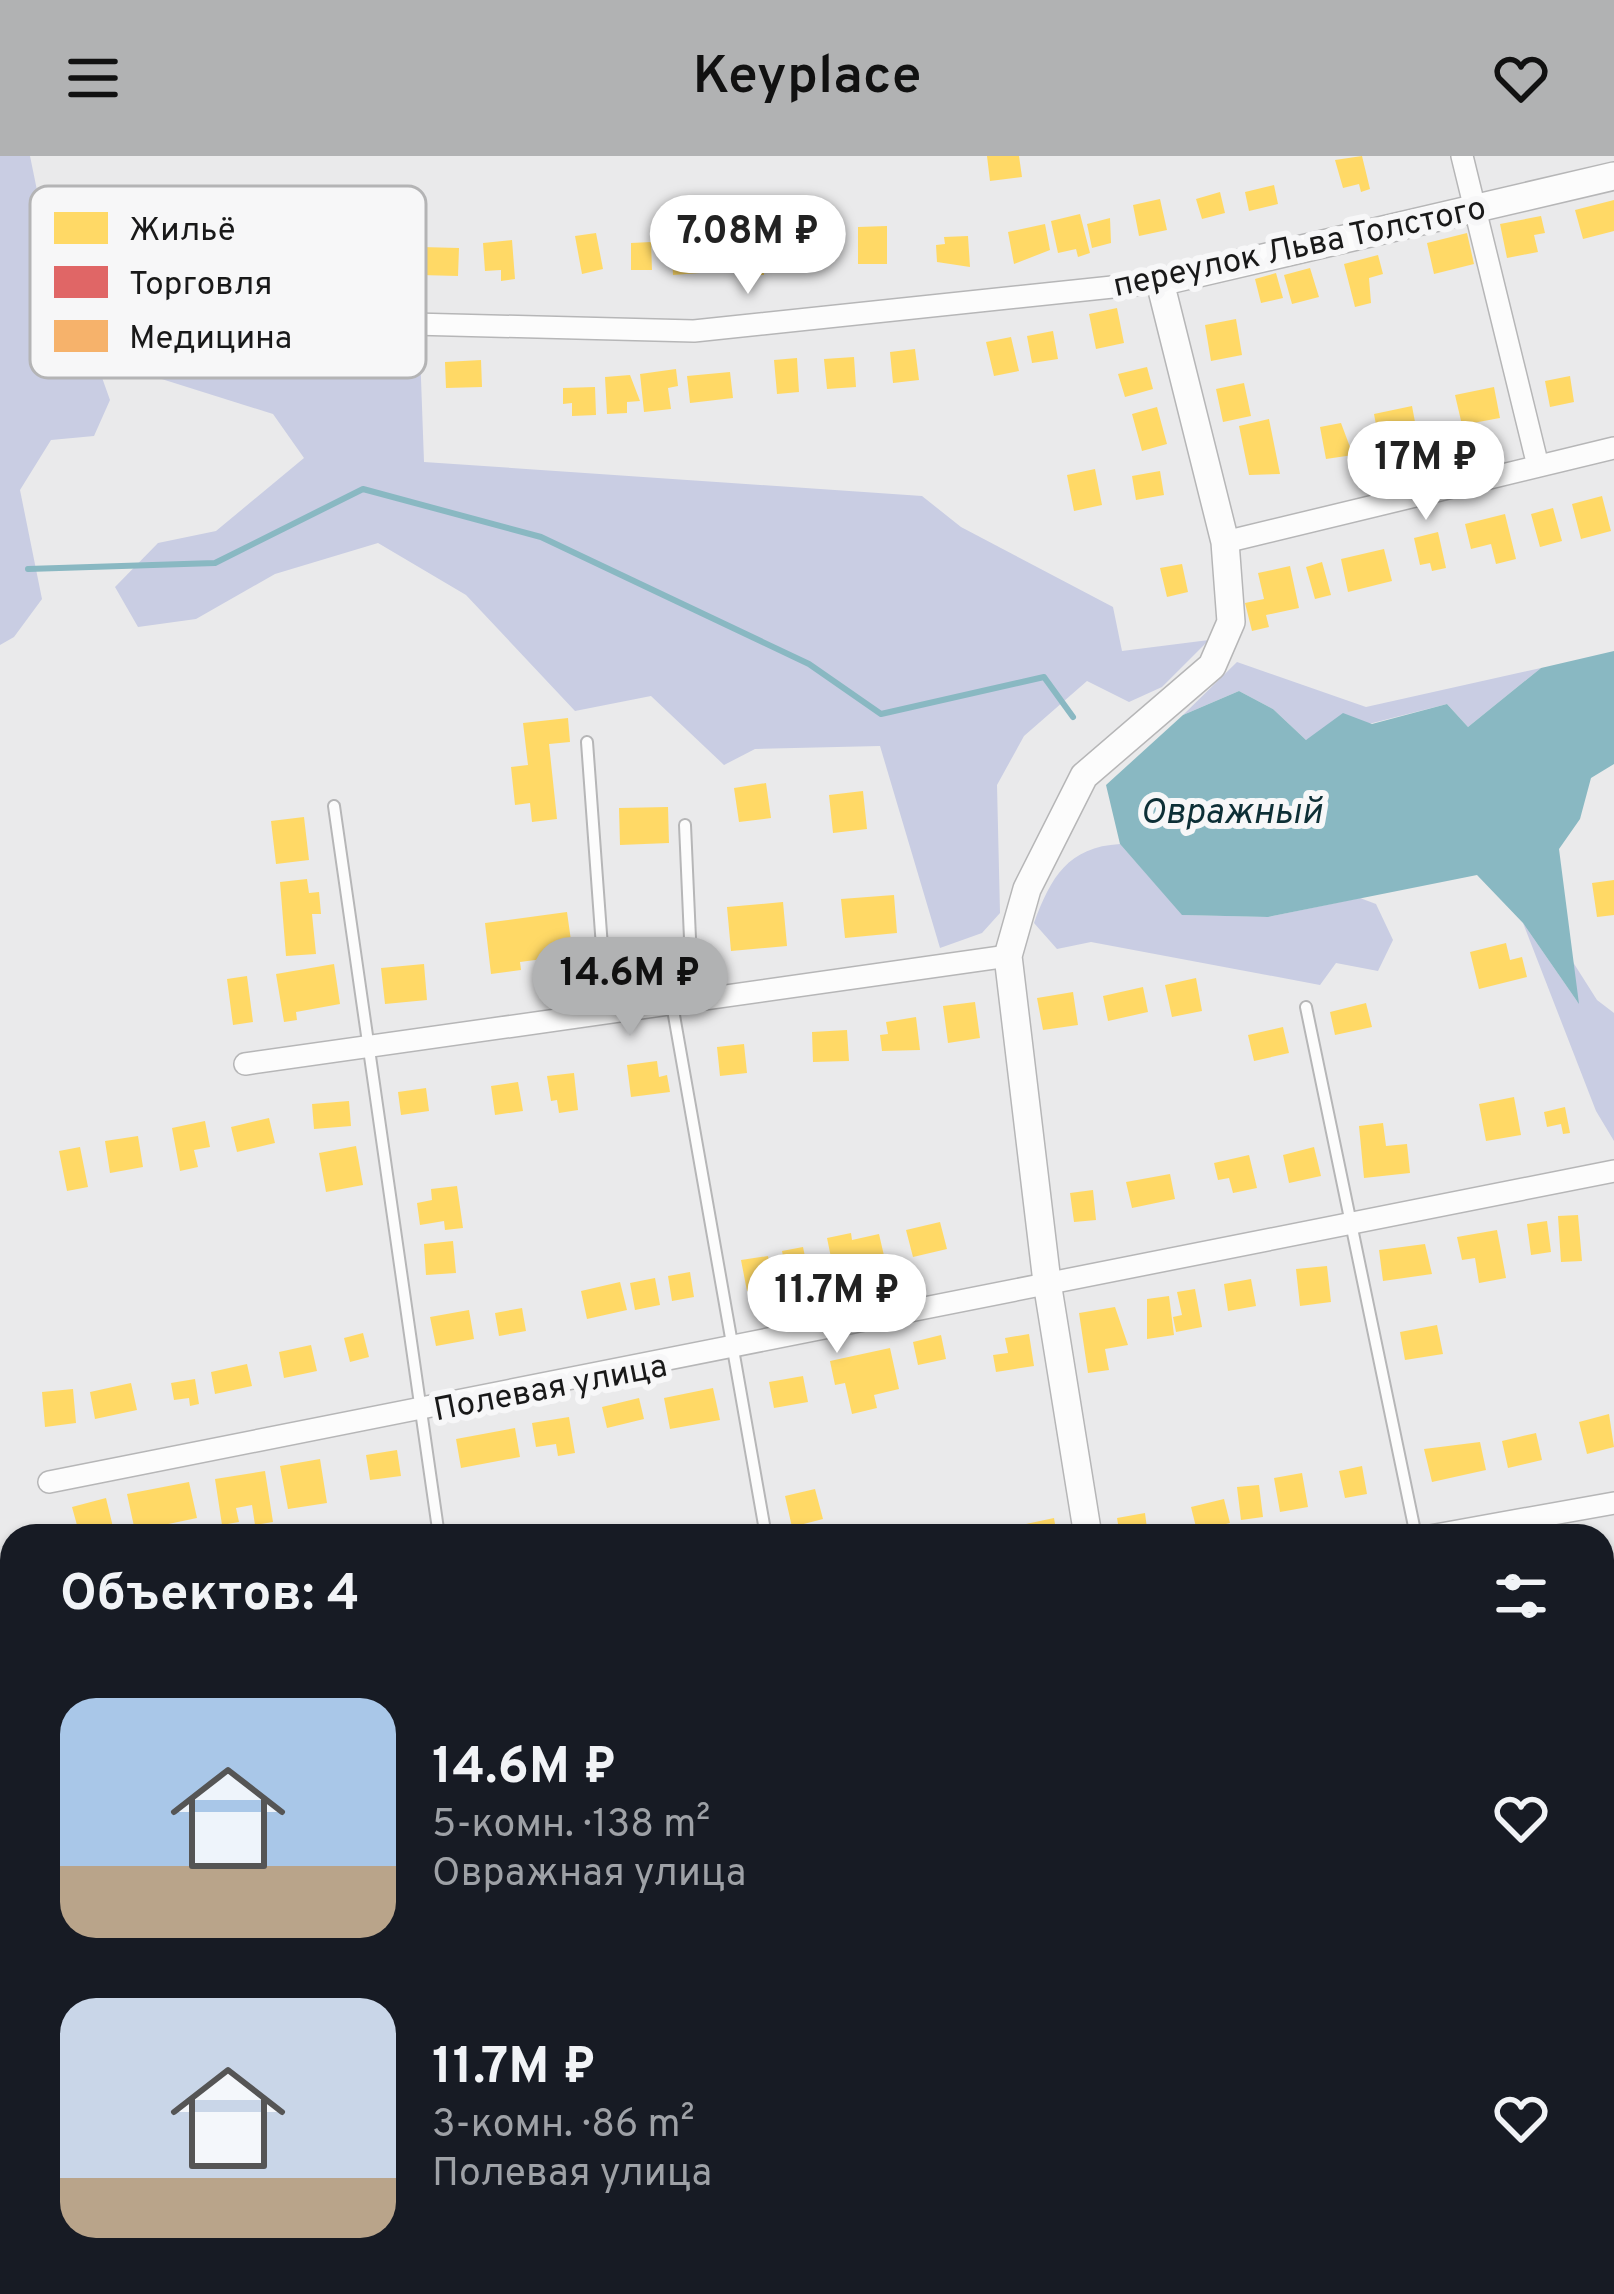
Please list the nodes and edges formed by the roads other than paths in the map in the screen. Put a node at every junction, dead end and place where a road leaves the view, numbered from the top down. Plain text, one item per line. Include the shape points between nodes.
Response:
1 (1462, 156) edge
2 (1614, 176) edge
3 (1475, 208) junction
4 (1160, 282) junction
5 (426, 324) edge
6 (1614, 448) edge
7 (1538, 466) junction
8 (1225, 542) junction
9 (586, 742) dead end
10 (334, 806) dead end
11 (685, 825) dead end
12 (1008, 956) junction
13 (672, 1004) junction
14 (1306, 1007) dead end
15 (614, 1012) junction
16 (370, 1050) junction
17 (244, 1064) dead end
18 (1614, 1171) edge
19 (1354, 1224) junction
20 (1047, 1282) junction
21 (734, 1348) junction
22 (417, 1412) junction
23 (49, 1482) dead end
24 (1614, 1503) edge
25 (437, 1524) edge
26 (764, 1524) edge
27 (1086, 1524) edge
28 (1414, 1524) edge
29 (1497, 1524) edge

1 - 3 street
2 - 3 street, переулок Льва Толстого
3 - 4 street, переулок Льва Толстого
3 - 7 street
4 - 5 street, переулок Льва Толстого via 694,331
4 - 8 street
6 - 7 street
7 - 8 street
8 - 12 street via 1231,622 1212,666 1084,776 1027,889
9 - 15 lane
10 - 16 lane
11 - 13 lane via 692,984
12 - 13 street
12 - 20 street
13 - 15 street
13 - 21 lane
14 - 19 lane
15 - 16 street
16 - 17 street
16 - 22 lane
18 - 19 street, Полевая улица
19 - 20 street, Полевая улица
19 - 28 lane
20 - 21 street, Полевая улица
20 - 27 street
21 - 22 street, Полевая улица
21 - 26 lane
22 - 23 street, Полевая улица
22 - 25 lane
24 - 29 street

